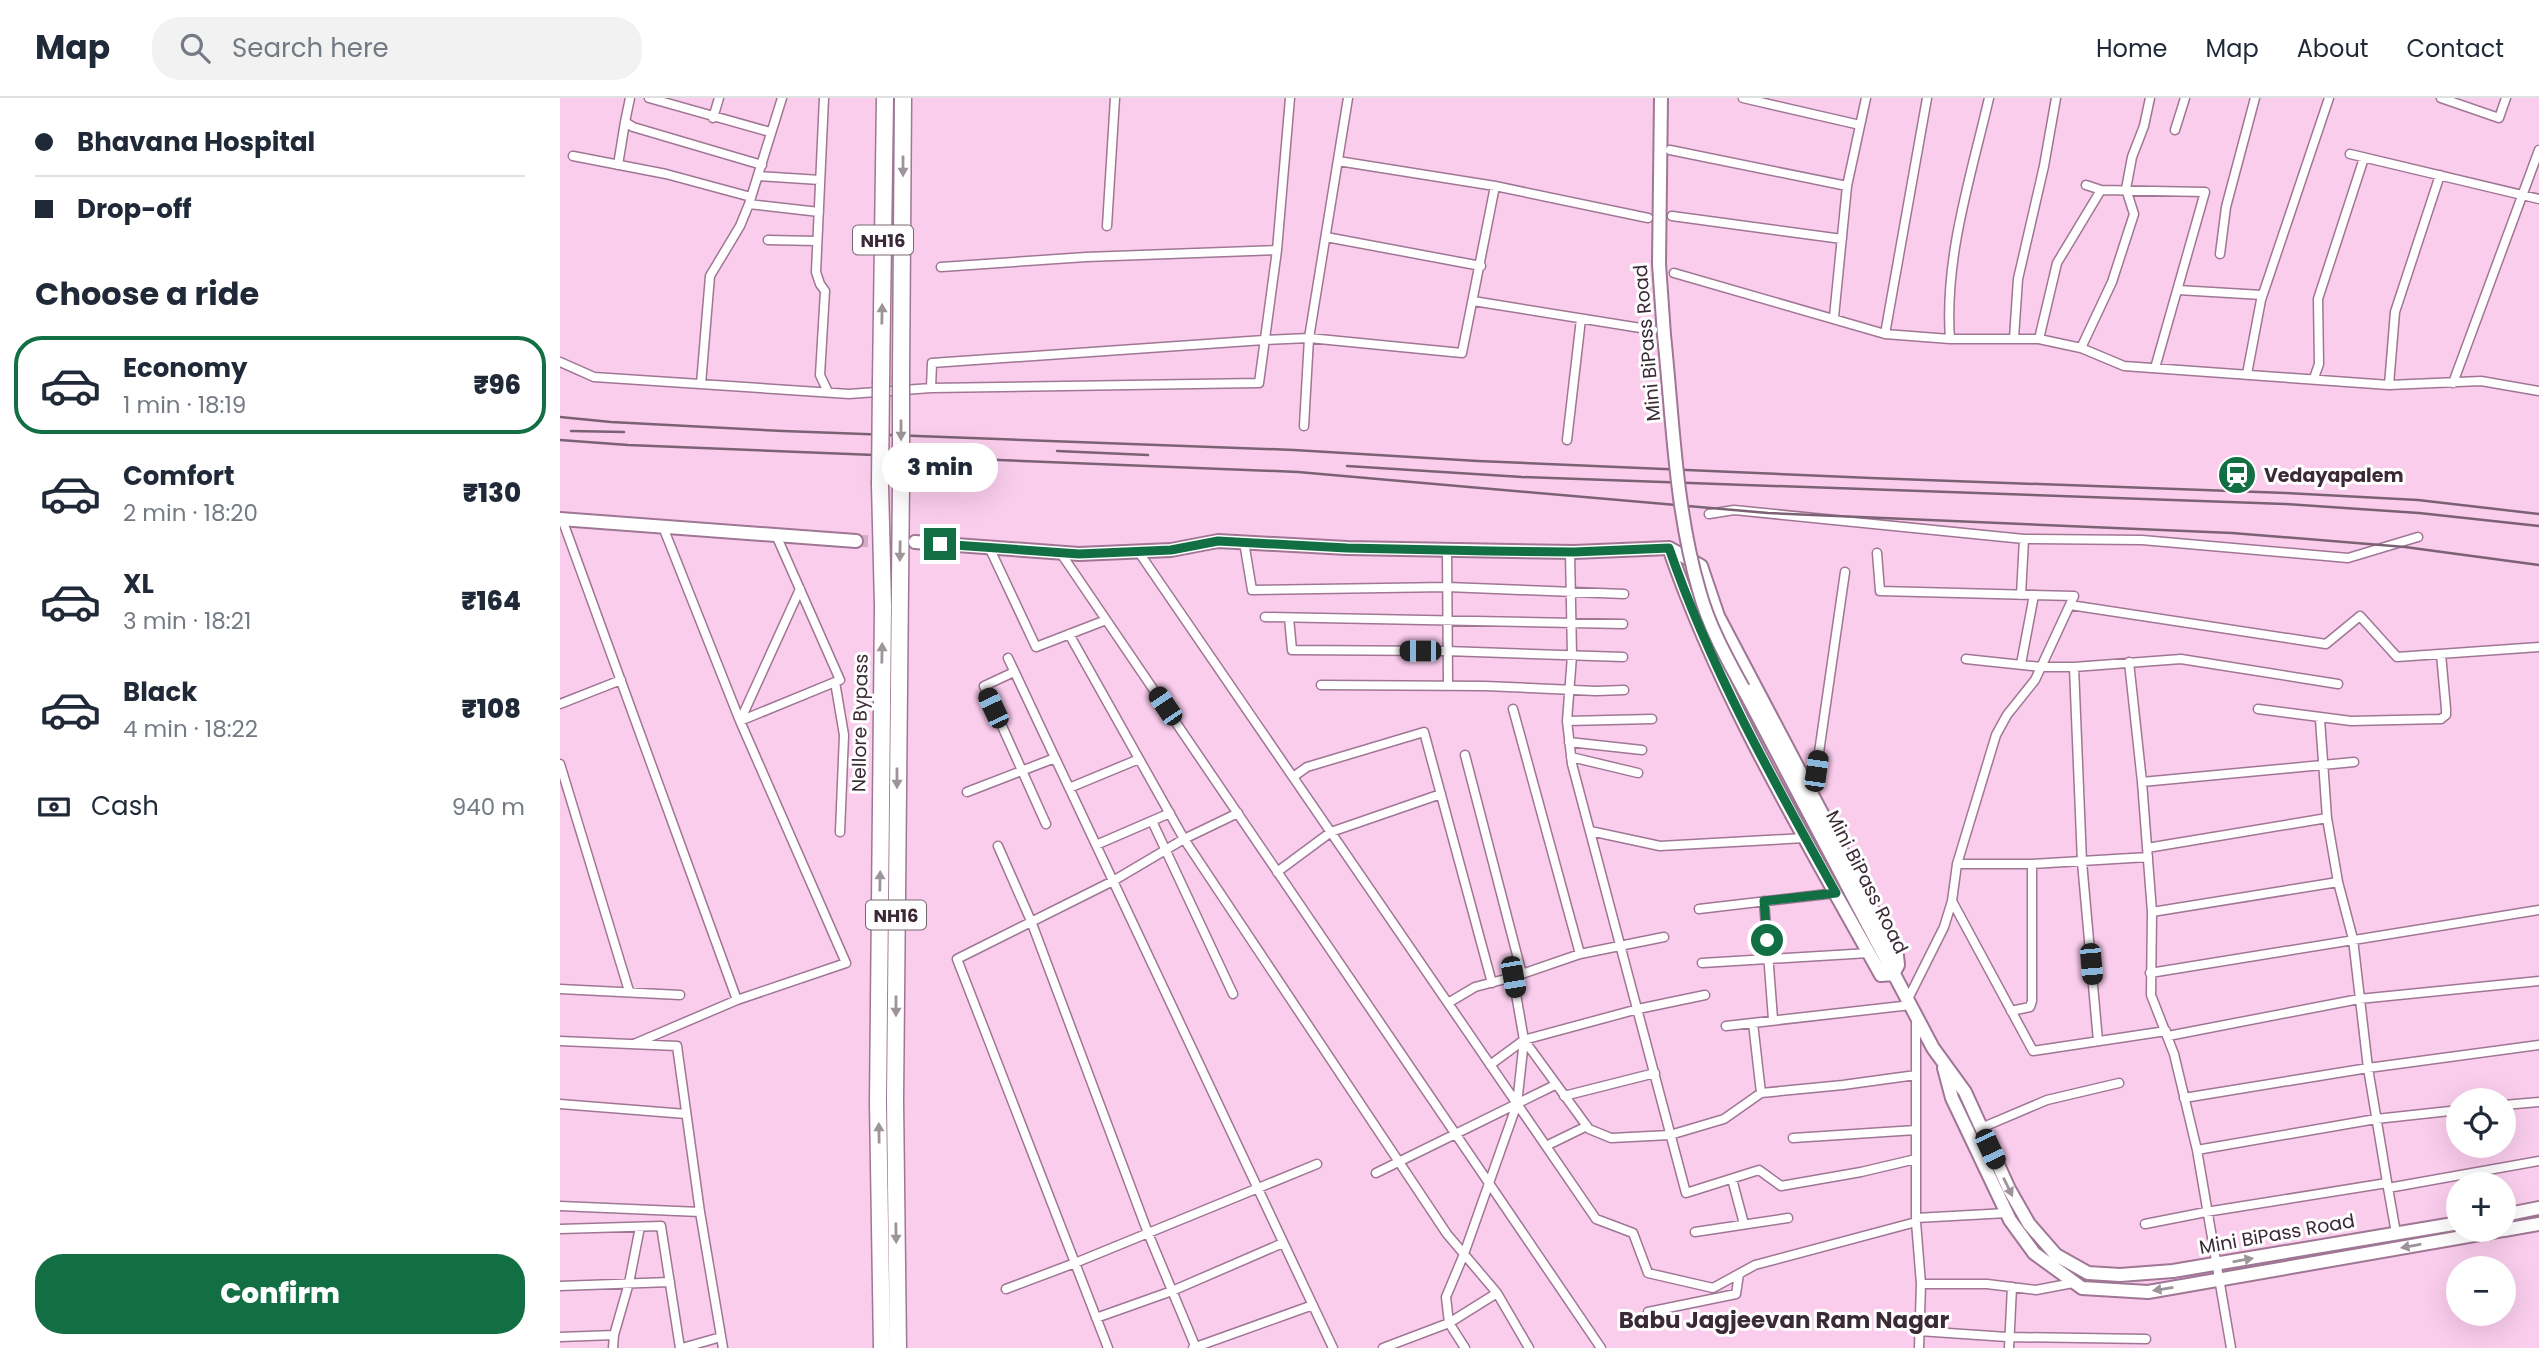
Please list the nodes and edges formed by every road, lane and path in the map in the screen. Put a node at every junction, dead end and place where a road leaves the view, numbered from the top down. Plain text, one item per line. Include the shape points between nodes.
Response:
1 (630, 98) edge
2 (719, 98) edge
3 (782, 98) edge
4 (824, 98) edge
5 (885, 98) edge
6 (903, 98) edge
7 (1115, 98) edge
8 (1290, 98) edge
9 (1348, 98) edge
10 (1661, 98) edge
11 (1743, 98) edge
12 (1866, 98) edge
13 (1927, 98) edge
14 (1989, 98) edge
15 (2056, 98) edge
16 (2151, 98) edge
17 (2185, 98) edge
18 (2255, 98) edge
19 (2329, 98) edge
20 (2441, 98) edge
21 (2506, 98) edge
22 (654, 99) edge
23 (713, 118) junction
24 (625, 122) junction
25 (1860, 125) junction
26 (2175, 130) dead end
27 (770, 132) junction
28 (1670, 150) dead end
29 (2539, 150) edge
30 (2350, 154) dead end
31 (573, 156) dead end
32 (2364, 158) junction
33 (1338, 161) junction
34 (762, 164) junction
35 (618, 165) junction
36 (2440, 175) junction
37 (758, 176) junction
38 (820, 180) junction
39 (2086, 185) dead end
40 (1495, 186) junction
41 (1847, 186) junction
42 (2126, 189) junction
43 (2101, 190) junction
44 (2523, 195) junction
45 (2539, 199) edge
46 (750, 201) junction
47 (819, 212) junction
48 (1672, 216) dead end
49 (1648, 218) dead end
50 (1107, 226) dead end
51 (1326, 237) junction
52 (1842, 239) junction
53 (768, 240) dead end
54 (817, 241) junction
55 (1278, 250) junction
56 (2220, 254) dead end
57 (1481, 266) junction
58 (941, 267) dead end
59 (1674, 273) dead end
60 (2178, 290) junction
61 (2262, 295) junction
62 (1473, 301) junction
63 (1834, 317) junction
64 (1581, 319) junction
65 (1653, 330) dead end
66 (1885, 334) junction
67 (1309, 338) junction
68 (2014, 338) junction
69 (1950, 339) junction
70 (2039, 339) junction
71 (1264, 340) junction
72 (2081, 348) junction
73 (560, 362) edge
74 (2155, 368) junction
75 (2247, 374) junction
76 (2315, 378) junction
77 (2453, 383) junction
78 (701, 384) junction
79 (2389, 385) junction
80 (931, 388) junction
81 (2539, 391) edge
82 (828, 392) junction
83 (1304, 426) dead end
84 (1567, 440) dead end
85 (1709, 513) dead end
86 (561, 519) edge
87 (663, 527) junction
88 (776, 535) junction
89 (2418, 537) dead end
90 (2024, 539) junction
91 (856, 541) tunnel mouth
92 (915, 542) tunnel mouth
93 (1244, 542) junction
94 (989, 547) junction
95 (1669, 548) junction
96 (1447, 550) junction
97 (1138, 551) junction
98 (1060, 552) junction
99 (1570, 552) junction
100 (1877, 553) dead end
101 (1845, 572) dead end
102 (1447, 587) junction
103 (800, 589) junction
104 (1570, 592) junction
105 (1624, 594) dead end
106 (2021, 595) junction
107 (2034, 595) junction
108 (2070, 606) junction
109 (1265, 617) dead end
110 (1289, 618) junction
111 (1106, 620) junction
112 (1447, 621) junction
113 (1571, 622) junction
114 (1623, 624) dead end
115 (1069, 635) junction
116 (2539, 647) edge
117 (1448, 651) junction
118 (2441, 654) junction
119 (1572, 656) junction
120 (1622, 657) dead end
121 (1008, 658) dead end
122 (1966, 659) dead end
123 (2129, 662) junction
124 (2021, 664) junction
125 (2042, 667) junction
126 (2074, 667) junction
127 (1014, 672) junction
128 (621, 680) junction
129 (835, 682) junction
130 (2338, 684) dead end
131 (1321, 685) dead end
132 (1448, 685) junction
133 (1569, 690) junction
134 (1624, 690) dead end
135 (560, 704) edge
136 (1513, 709) dead end
137 (2258, 709) dead end
138 (1652, 719) dead end
139 (2320, 719) junction
140 (740, 721) junction
141 (1567, 721) junction
142 (1569, 742) junction
143 (1642, 750) dead end
144 (1465, 755) dead end
145 (1571, 757) junction
146 (1055, 758) junction
147 (1139, 759) junction
148 (2354, 762) dead end
149 (560, 764) edge
150 (2323, 764) junction
151 (1023, 772) junction
152 (1638, 773) dead end
153 (1293, 777) junction
154 (2142, 782) junction
155 (1069, 789) junction
156 (967, 792) dead end
157 (1441, 794) junction
158 (1812, 796) junction
159 (1170, 813) junction
160 (1238, 813) junction
161 (2327, 818) junction
162 (1152, 821) junction
163 (1046, 824) dead end
164 (1590, 831) junction
165 (840, 832) dead end
166 (1331, 832) junction
167 (1805, 838) junction
168 (1184, 839) junction
169 (1096, 845) junction
170 (998, 846) dead end
171 (1166, 850) junction
172 (2148, 853) junction
173 (2082, 862) junction
174 (1957, 864) junction
175 (2032, 864) junction
176 (1277, 872) junction
177 (1113, 881) junction
178 (2338, 883) junction
179 (1836, 893) junction
180 (1764, 901) junction
181 (1952, 901) junction
182 (1699, 909) dead end
183 (2539, 910) edge
184 (2152, 912) junction
185 (1031, 921) junction
186 (1664, 937) dead end
187 (2353, 939) junction
188 (1620, 945) junction
189 (1869, 953) junction
190 (1580, 954) junction
191 (1769, 959) junction
192 (1702, 963) dead end
193 (2150, 973) junction
194 (1893, 974) junction
195 (1518, 976) junction
196 (2539, 981) edge
197 (1492, 983) junction
198 (560, 989) edge
199 (629, 991) junction
200 (1233, 994) dead end
201 (680, 995) dead end
202 (1704, 995) dead end
203 (2359, 999) junction
204 (737, 1000) junction
205 (1448, 1003) junction
206 (1911, 1006) junction
207 (1638, 1009) junction
208 (2011, 1011) junction
209 (1773, 1019) junction
210 (1753, 1023) junction
211 (1726, 1026) dead end
212 (2167, 1033) junction
213 (1524, 1040) junction
214 (560, 1041) edge
215 (2098, 1041) junction
216 (634, 1044) junction
217 (2539, 1045) edge
218 (1942, 1062) junction
219 (1490, 1065) junction
220 (2368, 1068) junction
221 (1655, 1073) junction
222 (1916, 1075) junction
223 (2119, 1083) dead end
224 (1555, 1085) junction
225 (1761, 1093) junction
226 (1564, 1096) junction
227 (2184, 1098) junction
228 (2539, 1102) edge
229 (560, 1104) edge
230 (1517, 1104) junction
231 (2516, 1104) edge
232 (2446, 1111) edge
233 (687, 1114) junction
234 (2376, 1119) junction
235 (1587, 1126) junction
236 (1981, 1128) junction
237 (1916, 1130) junction
238 (1456, 1135) junction
239 (1670, 1135) junction
240 (1793, 1138) dead end
241 (1546, 1146) junction
242 (2197, 1150) junction
243 (1916, 1158) junction
244 (2539, 1161) edge
245 (1399, 1162) junction
246 (1317, 1164) dead end
247 (1376, 1173) dead end
248 (1732, 1179) junction
249 (1488, 1181) junction
250 (2387, 1185) junction
251 (1258, 1189) junction
252 (560, 1206) edge
253 (2539, 1208) edge
254 (700, 1212) junction
255 (2206, 1212) junction
256 (2007, 1213) junction
257 (2516, 1213) edge
258 (1788, 1218) dead end
259 (1916, 1220) junction
260 (1744, 1224) junction
261 (2145, 1224) dead end
262 (2539, 1224) edge
263 (2446, 1225) edge
264 (640, 1227) junction
265 (2516, 1228) edge
266 (560, 1229) edge
267 (1695, 1232) dead end
268 (1148, 1233) junction
269 (2396, 1233) junction
270 (2446, 1240) edge
271 (1283, 1243) junction
272 (1464, 1254) junction
273 (1075, 1263) junction
274 (2216, 1265) junction
275 (1739, 1274) junction
276 (2219, 1281) junction
277 (670, 1282) junction
278 (629, 1283) junction
279 (2073, 1283) junction
280 (1921, 1284) junction
281 (560, 1286) edge
282 (2012, 1287) junction
283 (1006, 1289) dead end
284 (1172, 1291) junction
285 (1497, 1293) junction
286 (1313, 1306) junction
287 (1648, 1311) dead end
288 (1096, 1318) junction
289 (1449, 1323) junction
290 (1919, 1331) junction
291 (614, 1335) junction
292 (721, 1337) junction
293 (2010, 1337) junction
294 (560, 1338) edge
295 (2146, 1339) dead end
296 (613, 1348) edge
297 (681, 1348) edge
298 (723, 1348) edge
299 (882, 1348) edge
300 (898, 1348) edge
301 (1108, 1348) edge
302 (1195, 1348) edge
303 (1333, 1348) edge
304 (1383, 1348) edge
305 (1465, 1348) edge
306 (1529, 1348) edge
307 (1601, 1348) edge
308 (1919, 1348) edge
309 (2010, 1348) edge
310 (2231, 1348) edge

1 - 24 street
2 - 23 street
3 - 27 street
4 - 38 street
299 -> 5 highway, Nellore Bypass / NH16, bridge via 878,1103
6 -> 300 highway, Nellore Bypass / NH16, bridge via 895,1100
7 - 50 street
8 - 55 street
9 - 33 street
10 - 194 street, Mini BiPass Road, bridge via 1659,264 1664,335 1685,534 1699,593 1725,655
11 - 25 street
12 - 25 street
13 - 66 street
14 - 69 street via 1959,225 1948,311
15 - 68 street via 2018,279
16 - 42 street
17 - 26 street
18 - 56 street via 2226,207
19 - 61 street
20 - 21 street via 2500,118
22 - 23 street
23 - 27 street
24 - 34 street
24 - 35 street
25 - 41 street
27 - 34 street
28 - 41 street
29 - 44 street
30 - 32 street
31 - 35 street
32 - 36 street
32 - 76 street via 2318,299
33 - 40 street
33 - 51 street
34 - 37 street
35 - 46 street via 666,174
36 - 44 street
36 - 79 street via 2395,312
37 - 38 street
37 - 46 street
38 - 47 street
39 - 43 street
40 - 49 street
40 - 57 street
41 - 52 street
42 - 43 street
42 - 60 street via 2205,192
42 - 72 street via 2134,214 2112,282
43 - 70 street via 2057,264
44 - 45 street
44 - 77 street
46 - 47 street
46 - 78 street via 710,276
47 - 54 street
48 - 52 street
51 - 57 street
51 - 67 street
52 - 63 street
53 - 54 street
54 - 82 street via 816,272 825,291 820,375
55 - 58 street
55 - 71 street
57 - 62 street
59 - 63 street
60 - 61 street
60 - 74 street
61 - 75 street
62 - 64 street
62 - 67 street via 1462,353
63 - 66 street
64 - 65 street
64 - 84 street
66 - 69 street
67 - 71 street
67 - 83 street
68 - 69 street
68 - 70 street
70 - 72 street
71 - 80 street via 932,363
71 - 80 street via 1259,383
72 - 74 street via 2124,366
73 - 78 street via 594,377
74 - 75 street
75 - 76 street
76 - 79 street
77 - 79 street
77 - 81 street via 2481,381
78 - 82 street
80 - 82 street
85 - 90 street via 1734,510
86 - 87 street
86 - 128 street
87 - 88 street
87 - 140 street
88 - 91 street
88 - 103 street
89 - 90 street via 2348,558 2142,540
90 - 106 street
92 - 94 street
93 - 96 street
93 - 97 street
93 - 102 street via 1252,590
94 - 98 street
94 - 115 street via 1036,647
95 - 99 street
95 - 158 street via 1701,566 1718,616
95 - 167 street via 1726,688
96 - 99 street
96 - 102 street
97 - 98 street
97 - 153 street
98 - 111 street
99 - 104 street
100 - 106 street via 1880,592
101 - 158 street
102 - 104 street
102 - 112 street
103 - 129 street via 840,681
103 - 140 street
104 - 105 street
104 - 113 street
106 - 107 street
107 - 108 street via 2074,596
107 - 124 street
108 - 118 street via 2326,644 2360,616 2398,657
108 - 125 street
109 - 110 street
110 - 112 street
110 - 117 street via 1292,650
111 - 115 street
111 - 160 street
112 - 113 street
112 - 117 street
113 - 114 street
113 - 119 street
115 - 147 street
116 - 118 street
117 - 119 street
117 - 132 street
118 - 139 street via 2446,709 2441,719
119 - 120 street
119 - 133 street
121 - 127 street
122 - 124 street
123 - 126 street
123 - 130 street via 2181,659
123 - 154 street
124 - 125 street
125 - 126 street
125 - 174 street via 1996,735
126 - 173 street
127 - 146 street
127 - 151 street via 984,686
128 - 135 street
128 - 204 street
129 - 140 street
129 - 165 street via 844,735
131 - 132 street
132 - 133 street
133 - 134 street
133 - 141 street
136 - 190 street
137 - 139 street
138 - 141 street
139 - 150 street
140 - 204 street via 846,963
141 - 142 street
142 - 143 street
142 - 145 street
144 - 195 street
145 - 152 street
145 - 164 street
146 - 151 street
146 - 155 street
147 - 155 street
147 - 159 street
148 - 150 street
149 - 199 street
150 - 154 street
150 - 161 street
151 - 156 street
151 - 163 street
153 - 157 street via 1307,767 1424,732
153 - 166 street
154 - 172 street
155 - 169 street
157 - 166 street
157 - 197 street
158 - 194 street via 1897,956
159 - 162 street
159 - 168 street
160 - 168 street
160 - 176 street
161 - 172 street
161 - 178 street
162 - 169 street
162 - 171 street
164 - 167 street via 1660,846
164 - 188 street
166 - 176 street
166 - 205 street
167 - 179 street
168 - 171 street
168 - 245 street
169 - 177 street
170 - 185 street
171 - 177 street
171 - 200 street
172 - 173 street
172 - 184 street
173 - 175 street
173 - 215 street
174 - 175 street
174 - 181 street
175 - 208 street via 2032,1001 2030,1007
176 - 238 street
177 - 185 street
177 - 251 street
178 - 184 street
178 - 187 street
179 - 180 street
179 - 189 street
180 - 182 street
180 - 191 street
181 - 206 street
181 - 208 street
183 - 187 street
184 - 193 street
185 - 268 street
185 - 273 street via 957,959
186 - 188 street
187 - 193 street
187 - 203 street
188 - 190 street
188 - 207 street
189 - 191 street
189 - 194 street via 1881,975
190 - 195 street
191 - 192 street
191 - 209 street
193 - 212 street via 2151,995
194 - 206 street, Mini BiPass Road
195 - 197 street
195 - 213 street
196 - 203 street
197 - 205 street
198 - 199 street
199 - 201 street
202 - 207 street
203 - 212 street
203 - 220 street
204 - 216 street
205 - 219 street
206 - 209 street
206 - 218 street, Mini BiPass Road
206 - 222 street
207 - 213 street
207 - 221 street
208 - 215 street via 2033,1052
209 - 210 street
210 - 211 street
210 - 225 street
212 - 215 street
212 - 227 street
213 - 219 street
213 - 224 street
213 - 230 street
214 - 216 street
216 - 233 street via 677,1046
217 - 220 street
218 - 236 street, Mini BiPass Road via 1965,1093
218 - 256 street via 1952,1098
219 - 230 street
220 - 227 street
220 - 234 street
221 - 226 street
221 - 239 street
222 - 225 street
222 - 237 street
223 - 236 street via 2047,1100
224 - 226 street
224 - 230 street
225 - 239 street via 1724,1119
226 - 235 street
227 - 242 street
228 - 231 street
229 - 233 street
230 - 238 street
230 - 241 street
230 - 249 street
232 - 234 street
233 - 254 street
234 - 242 street
234 - 250 street
235 - 239 street via 1611,1138
235 - 241 street
236 -> 274 street, Mini BiPass Road via 2020,1210 2056,1255 2088,1273 2120,1275
237 - 240 street
237 - 243 street
238 - 245 street
238 - 249 street
239 - 248 street via 1686,1193
241 - 275 street via 1596,1220 1633,1233 1648,1273 1713,1288
242 - 255 street
243 - 248 street via 1782,1186 1759,1170
243 - 259 street
244 - 250 street
245 - 247 street
245 - 272 street
246 - 251 street
248 - 260 street
249 - 272 street
249 - 307 street
250 - 255 street
250 - 269 street
251 - 268 street
251 - 271 street
252 - 254 street
253 - 257 street
254 - 292 street
255 - 261 street
255 - 274 street
256 - 259 street
256 - 279 street via 2034,1253
258 - 260 street
259 - 275 street via 1755,1265
259 - 280 street
260 - 267 street
262 - 265 street
263 - 269 street, Mini BiPass Road
264 - 266 street
264 - 277 street via 661,1226
264 - 278 street
268 - 273 street
268 - 284 street
274 -> 269 street, Mini BiPass Road
270 -> 276 street
271 - 284 street
271 - 286 street
272 - 285 street
272 - 289 street via 1446,1297
273 - 283 street
273 - 288 street
274 - 276 street
275 - 287 street via 1736,1294
276 -> 279 street via 2148,1292 2082,1289
276 - 310 street
277 - 278 street
277 - 297 street
278 - 281 street
278 - 291 street
279 - 282 street via 2036,1290
280 - 282 street
280 - 290 street
282 - 293 street
284 - 288 street
284 - 302 street
285 - 289 street
285 - 306 street
286 - 302 street
286 - 303 street
288 - 301 street
289 - 304 street
289 - 305 street
290 - 293 street
290 - 308 street
291 - 294 street
291 - 296 street
292 - 297 street
292 - 298 street
293 - 295 street
293 - 309 street

